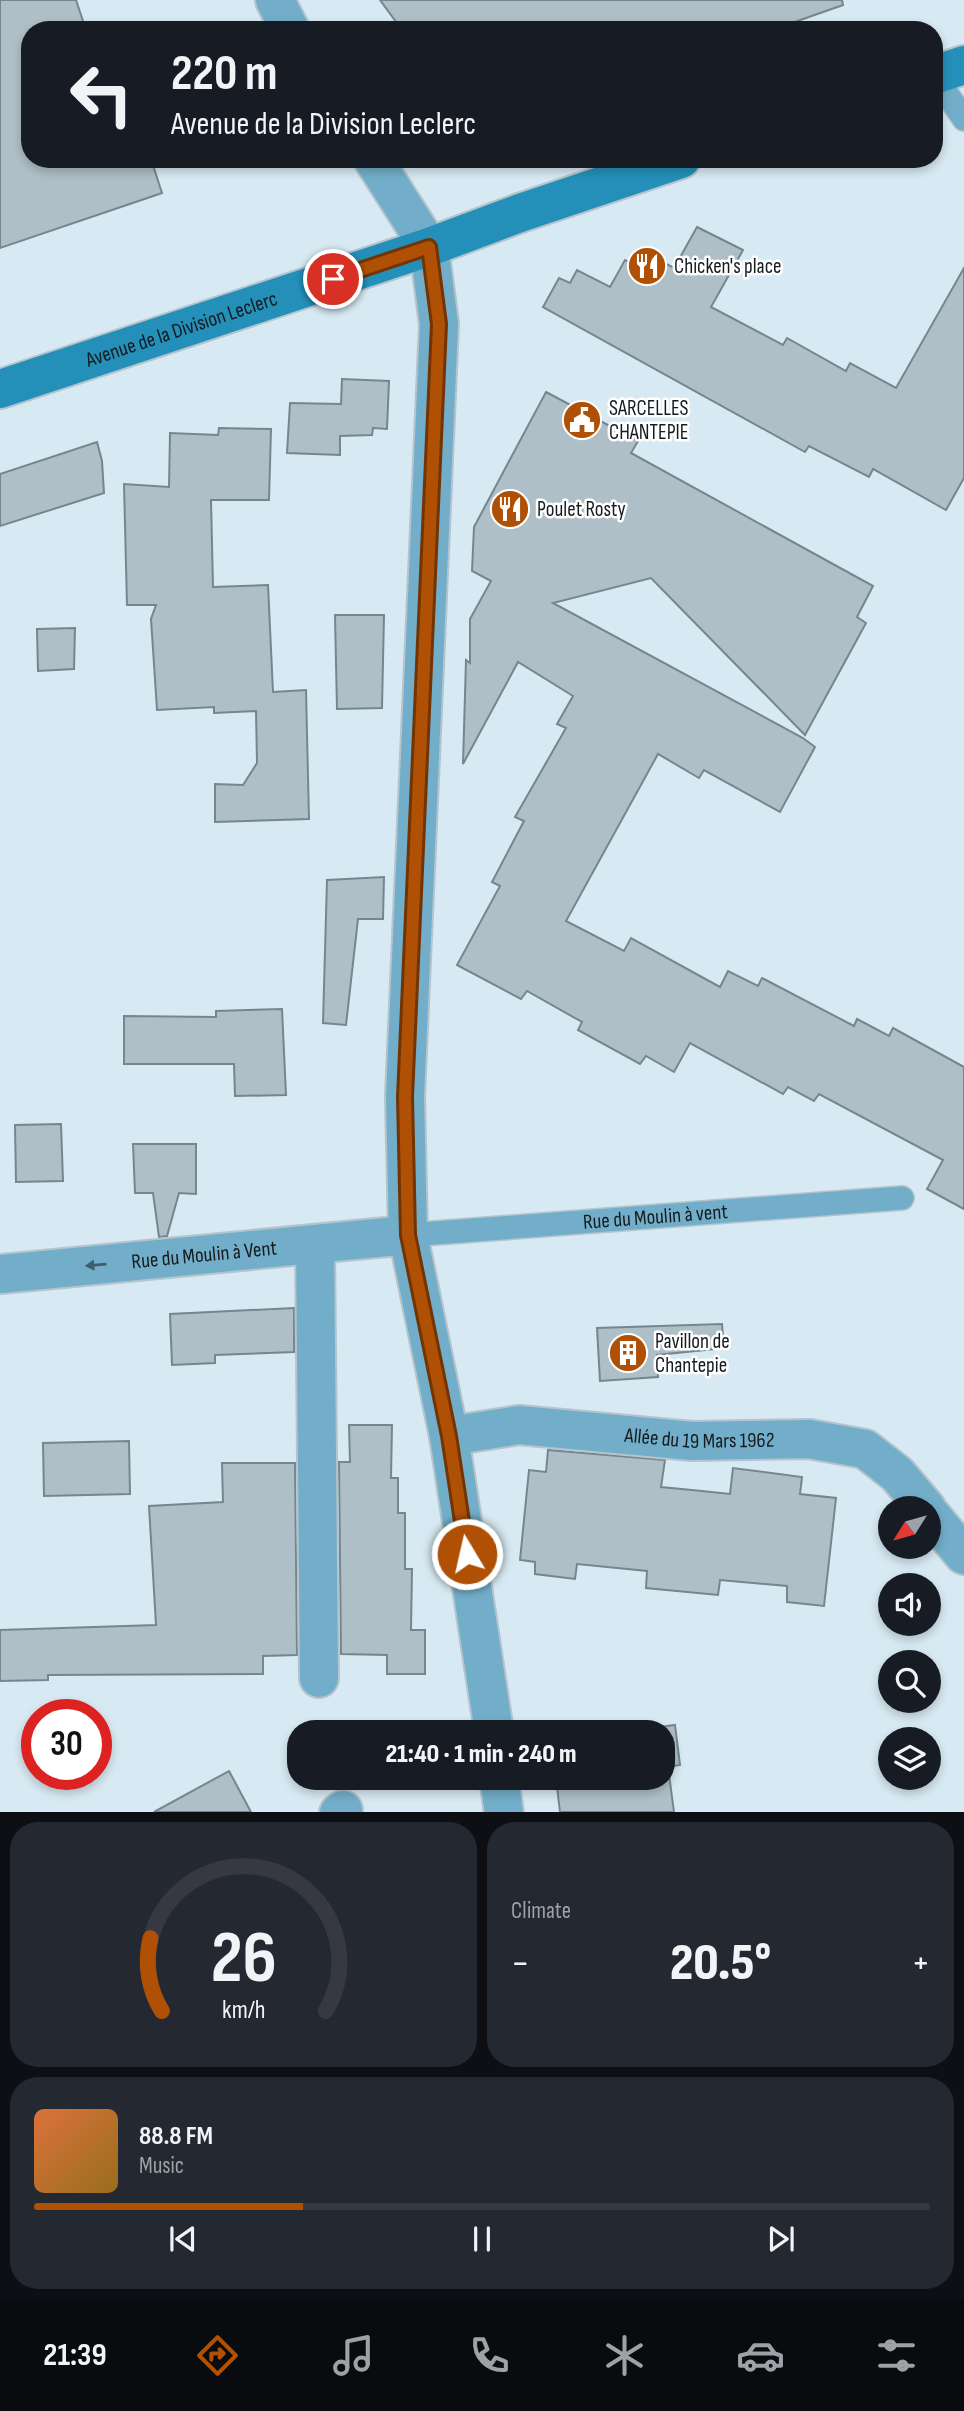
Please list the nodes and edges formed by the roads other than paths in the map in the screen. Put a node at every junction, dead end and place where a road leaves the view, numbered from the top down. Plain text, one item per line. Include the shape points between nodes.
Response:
1 (275, 0) edge
2 (286, 21) edge
3 (964, 65) edge
4 (943, 72) edge
5 (943, 88) edge
6 (964, 119) edge
7 (379, 168) edge
8 (654, 168) edge
9 (429, 247) junction
10 (0, 389) edge
11 (902, 1198) dead end
12 (408, 1235) junction
13 (315, 1244) junction
14 (0, 1274) edge
15 (449, 1436) junction
16 (916, 1496) edge
17 (942, 1529) edge
18 (964, 1555) edge
19 (319, 1678) dead end
20 (492, 1720) edge
21 (501, 1790) edge
22 (504, 1812) edge

1 - 2 street
3 - 4 main road
5 - 6 lane
7 - 9 street
8 - 9 main road, Avenue de la Division Leclerc
9 - 10 main road, Avenue de la Division Leclerc
9 - 12 street via 439,324 405,1097
11 - 12 lane, Rue du Moulin à vent
12 - 13 street, Rue du Moulin à Vent
12 - 15 street
13 -> 14 street, Rue du Moulin à Vent
13 - 19 street
15 - 16 street, Allée du 19 Mars 1962 via 519,1425 692,1441 809,1440 865,1449
15 - 20 street
17 - 18 street
21 - 22 street

